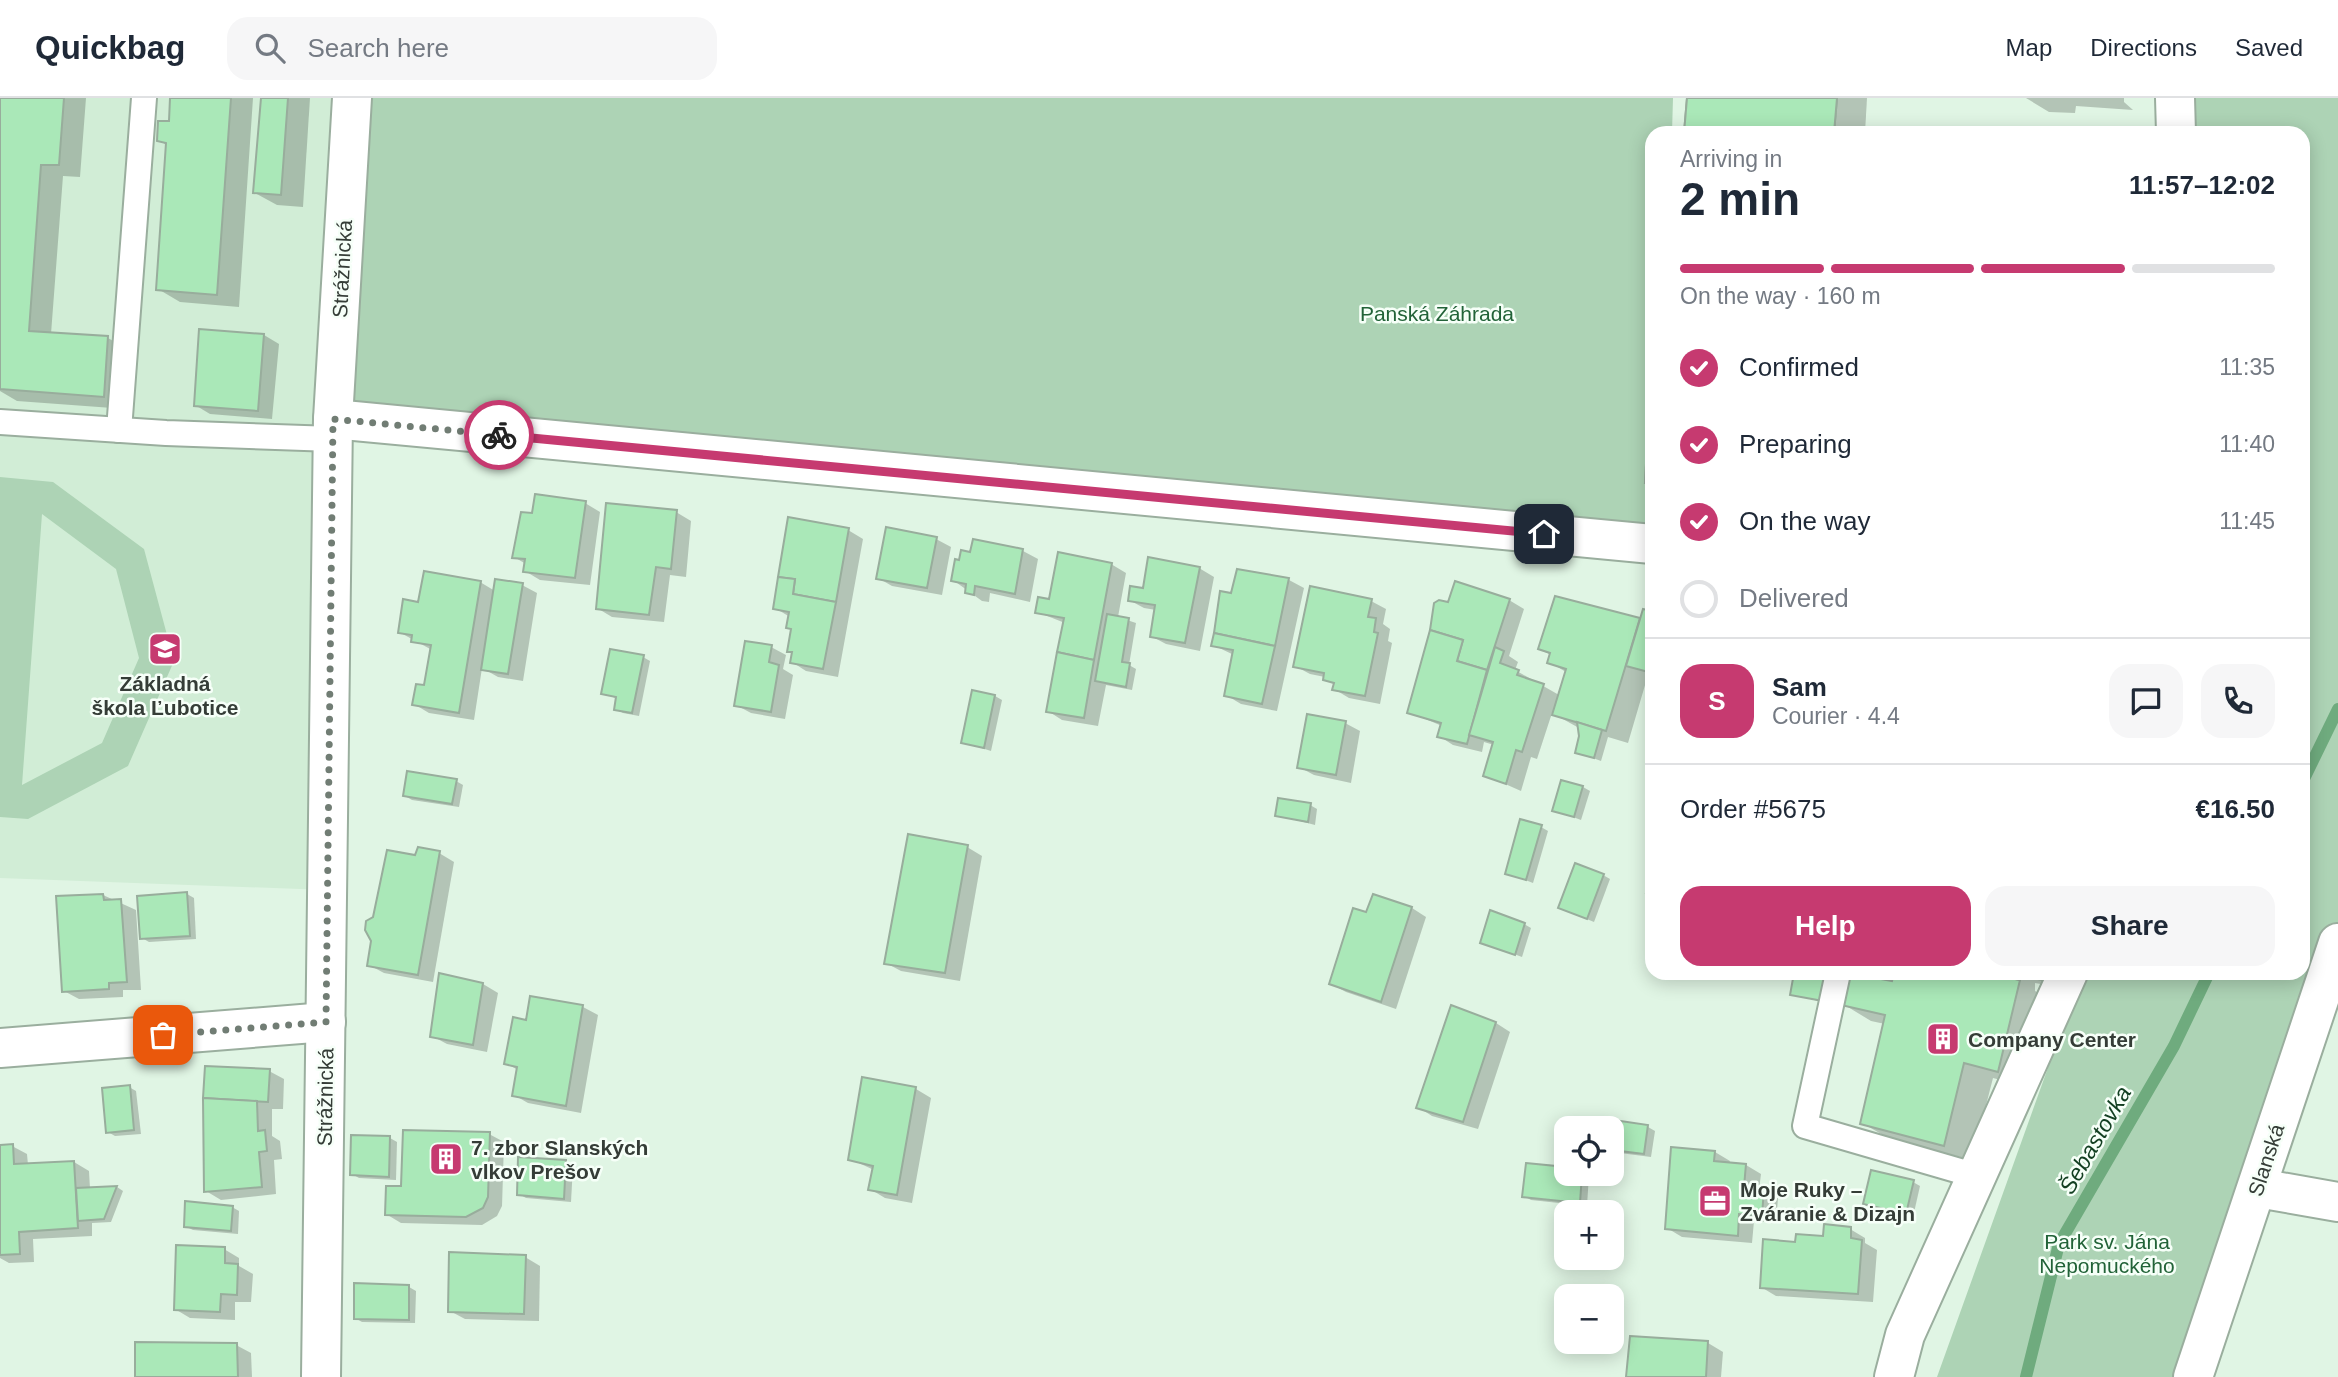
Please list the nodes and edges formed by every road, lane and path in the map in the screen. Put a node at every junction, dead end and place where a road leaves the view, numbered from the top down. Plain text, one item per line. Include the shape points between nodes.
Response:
1 (144, 98) edge
2 (352, 98) edge
3 (2175, 98) edge
4 (2176, 126) edge
5 (0, 422) edge
6 (333, 429) junction
7 (119, 430) junction
8 (1645, 543) edge
9 (2338, 943) edge
10 (1836, 980) edge
11 (2065, 980) edge
12 (326, 1022) junction
13 (0, 1048) edge
14 (1977, 1176) junction
15 (2258, 1188) junction
16 (2338, 1202) edge
17 (321, 1377) edge
18 (1894, 1377) edge
19 (2193, 1377) edge

1 - 7 lane
2 - 6 street, Strážnická
3 - 4 street
5 - 7 lane
6 - 7 lane
6 - 8 street
6 - 12 street, Strážnická
9 - 15 street, Slanská
10 - 14 lane via 1805,1126
11 - 14 street
12 - 13 street
12 - 17 street, Strážnická
14 - 18 street via 1905,1335
15 - 16 street
15 - 19 street, Slanská

